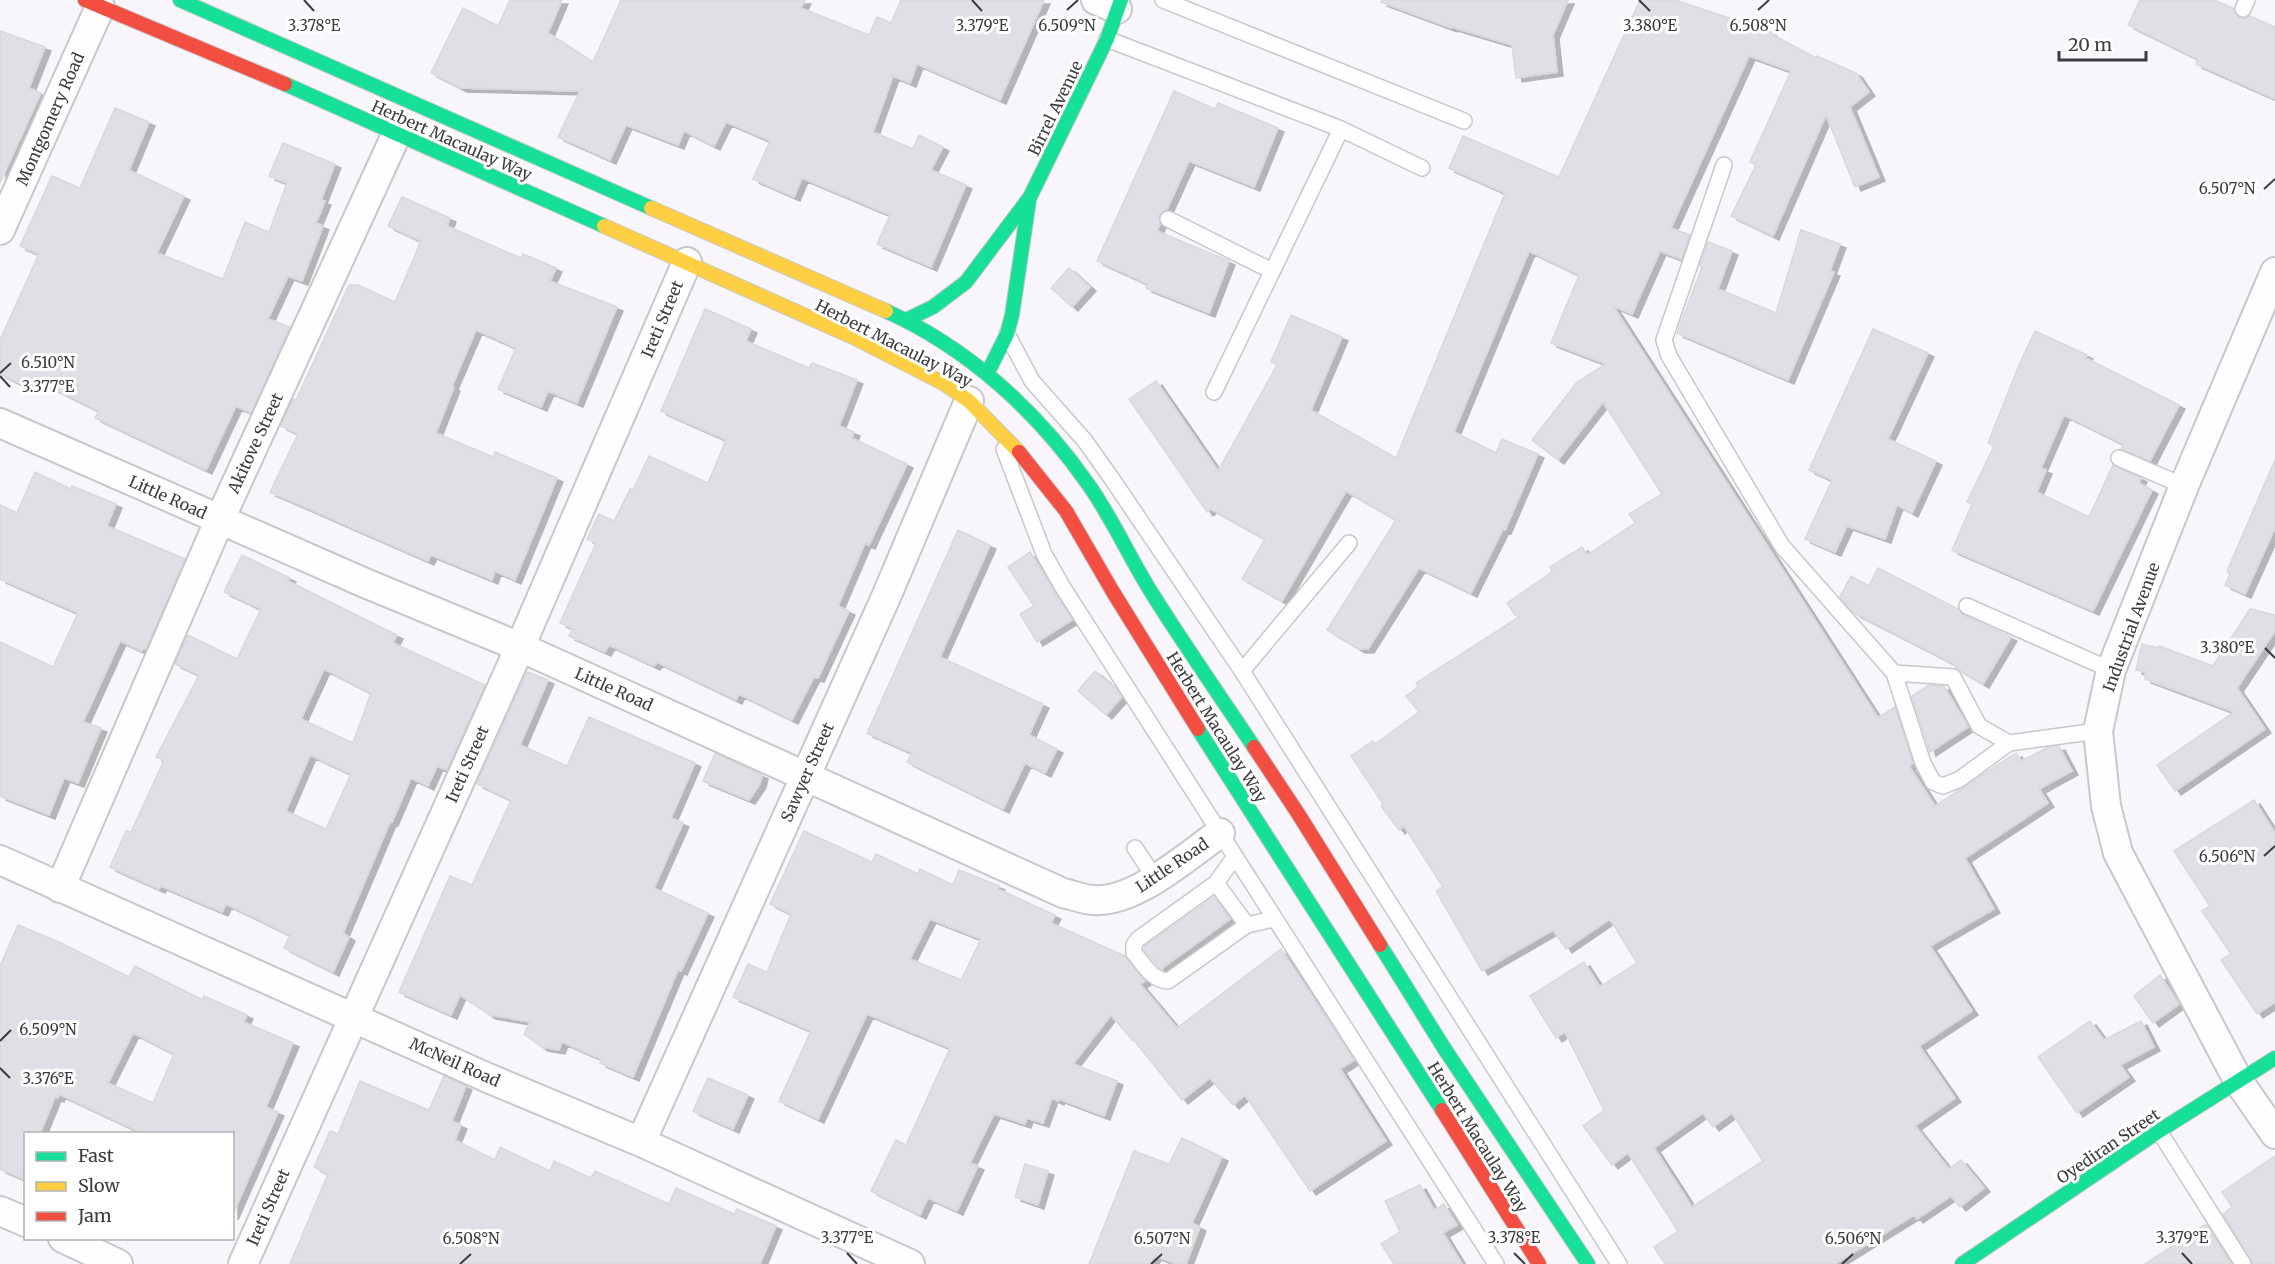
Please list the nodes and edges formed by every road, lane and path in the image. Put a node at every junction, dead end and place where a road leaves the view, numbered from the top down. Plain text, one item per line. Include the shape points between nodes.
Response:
1 (180, 0) edge
2 (1163, 0) edge
3 (1111, 3) edge
4 (93, 4) edge
5 (1107, 39) junction
6 (1464, 121) dead end
7 (1341, 129) junction
8 (396, 133) junction
9 (1724, 165) dead end
10 (1422, 168) dead end
11 (1030, 197) junction
12 (1168, 219) dead end
13 (0, 230) edge
14 (687, 262) junction
15 (1272, 271) junction
16 (2275, 272) edge
17 (906, 320) junction
18 (1007, 333) junction
19 (993, 378) junction
20 (1032, 381) junction
21 (1214, 392) dead end
22 (969, 401) junction
23 (0, 423) edge
24 (995, 427) junction
25 (2119, 458) dead end
26 (2184, 486) junction
27 (220, 519) junction
28 (1349, 543) dead end
29 (1967, 606) dead end
30 (520, 647) junction
31 (2111, 670) junction
32 (1242, 671) junction
33 (1894, 673) junction
34 (2098, 731) junction
35 (2009, 743) junction
36 (805, 776) junction
37 (1220, 833) junction
38 (1135, 848) dead end
39 (1234, 858) junction
40 (0, 860) edge
41 (1155, 878) junction
42 (1216, 883) junction
43 (60, 888) junction
44 (1274, 919) junction
45 (1247, 925) junction
46 (352, 1017) junction
47 (2275, 1058) edge
48 (2239, 1082) junction
49 (2159, 1131) junction
50 (2275, 1134) edge
51 (641, 1142) junction
52 (0, 1211) edge
53 (24, 1221) edge
54 (65, 1240) edge
55 (118, 1264) edge
56 (243, 1264) edge
57 (910, 1264) edge
58 (1496, 1264) edge
59 (1539, 1264) edge
60 (1588, 1264) edge
61 (1619, 1264) edge
62 (1962, 1264) edge
63 (2243, 1264) edge

1 - 17 main road, Herbert Macaulay Way
2 - 6 lane
3 - 5 main road, Birrel Avenue
4 - 8 main road, Herbert Macaulay Way
4 - 13 street, Montgomery Road
5 - 7 lane
5 - 11 main road, Birrel Avenue
7 - 10 lane
7 - 15 lane
8 - 14 main road, Herbert Macaulay Way
8 - 27 street, Akitove Street
9 - 33 lane via 1664,340 1669,356 1782,546
11 - 17 main road via 966,282 933,307
11 - 18 main road
12 - 15 lane
14 - 22 main road, Herbert Macaulay Way via 853,337 943,383
14 - 30 street, Ireti Street
15 - 21 lane
16 - 26 street, Industrial Avenue
17 - 19 main road, Herbert Macaulay Way
18 - 19 main road
18 - 20 lane
19 - 20 lane
19 - 60 main road, Herbert Macaulay Way via 1052,438 1089,485 1152,594 1299,815 1450,1058
20 - 32 lane via 1112,479
22 - 24 main road, Herbert Macaulay Way
22 - 36 street, Sawyer Street
23 - 27 street, Little Road
24 - 37 lane via 1048,562
24 - 59 main road, Herbert Macaulay Way via 1028,460 1066,512 1233,785
25 - 26 lane
26 - 31 street, Industrial Avenue
27 - 30 street, Little Road
27 - 43 street, Akitove Street
28 - 32 lane
29 - 31 lane
30 - 36 street, Little Road
30 - 46 street, Ireti Street
31 - 34 street, Industrial Avenue
32 - 61 lane
33 - 35 lane via 1953,677 1979,726
33 - 35 lane via 1923,763 1933,782 1943,786 1960,779
34 - 35 lane
34 - 48 street, Industrial Avenue via 2106,806 2118,853
36 - 41 street, Little Road via 1063,893 1095,900 1123,897
36 - 51 street, Sawyer Street
37 - 39 lane
37 - 41 street, Little Road
38 - 41 lane
39 - 42 lane
39 - 44 lane
40 - 43 street, McNeil Road
42 - 45 lane
42 - 45 lane via 1138,939 1134,953 1153,975 1168,981
43 - 46 street, McNeil Road
44 - 45 lane
44 - 58 lane
46 - 51 street, McNeil Road
46 - 56 street, Ireti Street
47 - 48 main road, Oyediran Street
48 - 49 main road, Oyediran Street
48 - 50 street, Industrial Avenue
49 - 62 main road, Oyediran Street
49 - 63 lane
51 - 57 street, McNeil Road
52 - 53 street
54 - 55 street

